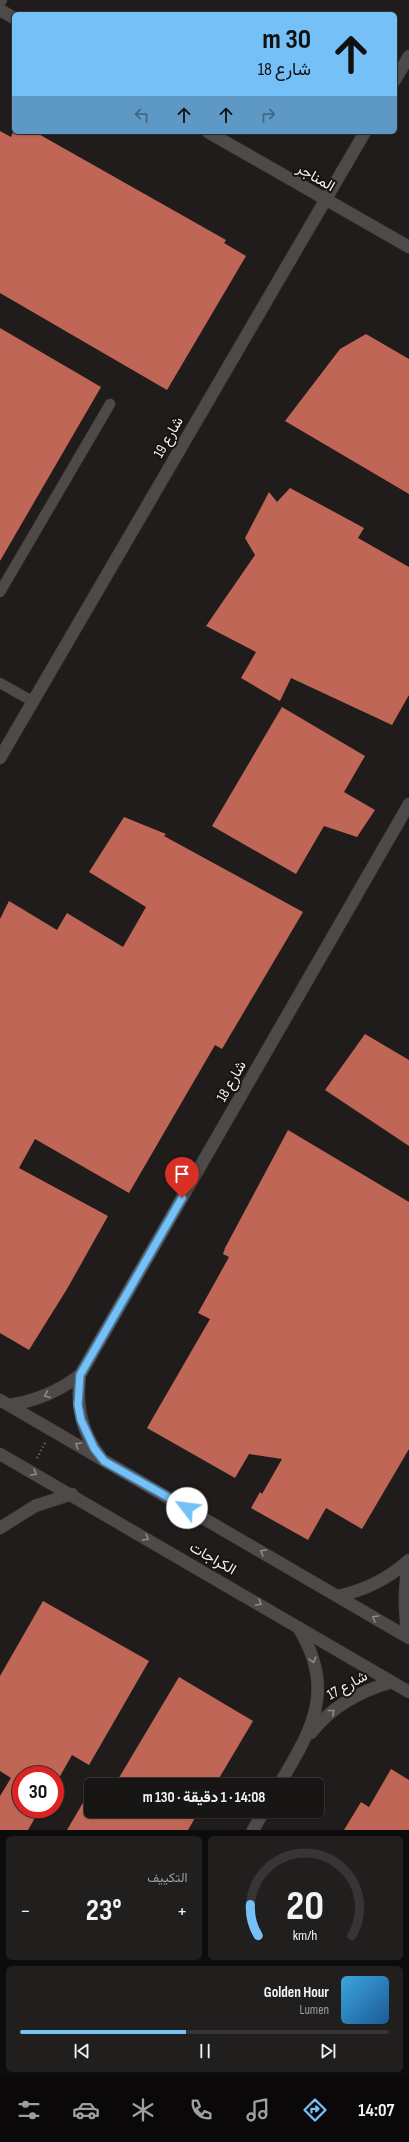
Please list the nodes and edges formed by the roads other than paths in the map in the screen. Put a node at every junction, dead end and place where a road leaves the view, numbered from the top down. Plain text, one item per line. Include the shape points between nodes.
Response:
1 (0, 10) edge
2 (12, 17) edge
3 (409, 56) edge
4 (397, 77) edge
5 (211, 134) edge
6 (364, 134) edge
7 (325, 201) junction
8 (409, 248) edge
9 (110, 404) dead end
10 (0, 592) edge
11 (0, 683) edge
12 (32, 701) junction
13 (0, 758) edge
14 (409, 804) edge
15 (80, 1375) junction
16 (5, 1403) edge
17 (0, 1454) edge
18 (104, 1461) junction
19 (72, 1494) junction
20 (0, 1528) edge
21 (409, 1561) edge
22 (338, 1596) junction
23 (296, 1625) junction
24 (409, 1637) edge
25 (392, 1682) junction
26 (409, 1692) edge
27 (305, 1740) junction
28 (283, 1778) edge
29 (260, 1818) edge
30 (253, 1830) edge

1 - 2 street
3 - 4 street
5 - 7 street, المناجر
6 - 7 street, شارع 19
7 - 8 street, المناجر
7 - 12 street, شارع 19
9 - 10 lane
11 - 12 lane
12 - 13 street, شارع 19
14 - 15 street, شارع 18
15 -> 16 street, شارع 18 via 45,1397
15 - 18 street, شارع 18 via 78,1405 81,1420 94,1448
18 -> 16 street, الكراجات
17 -> 19 street, الكراجات
22 -> 18 street, الكراجات
19 - 20 street via 35,1506
19 -> 23 street, الكراجات
21 - 22 street via 376,1584
21 - 24 street via 404,1616
24 -> 22 street, الكراجات
23 - 25 street, الكراجات
23 -> 27 street, شارع 17 via 312,1656 318,1690 312,1724
25 - 26 street, الكراجات
27 -> 25 street, شارع 17 via 343,1703
27 - 28 street, شارع 17
29 - 30 street

